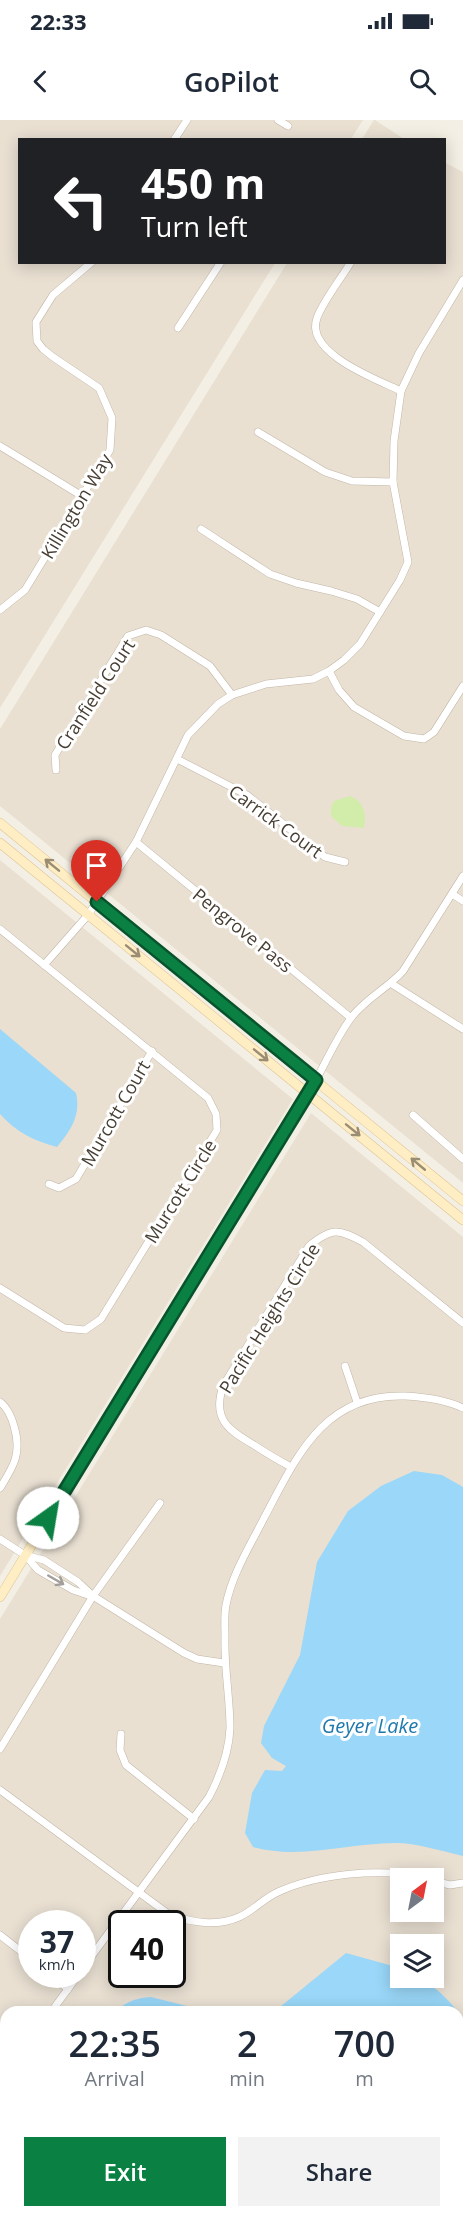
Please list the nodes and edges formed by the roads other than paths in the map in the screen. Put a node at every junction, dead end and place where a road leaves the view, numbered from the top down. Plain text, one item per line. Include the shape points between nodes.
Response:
1 (187, 120) edge
2 (278, 120) edge
3 (288, 126) dead end
4 (175, 138) edge
5 (90, 264) edge
6 (220, 264) edge
7 (350, 264) edge
8 (463, 280) edge
9 (178, 328) dead end
10 (401, 391) junction
11 (258, 432) dead end
12 (0, 446) edge
13 (393, 482) junction
14 (82, 496) junction
15 (201, 529) dead end
16 (0, 610) edge
17 (380, 612) junction
18 (330, 671) junction
19 (463, 686) edge
20 (232, 695) junction
21 (177, 759) junction
22 (56, 770) dead end
23 (0, 823) edge
24 (136, 842) junction
25 (0, 843) edge
26 (345, 862) dead end
27 (463, 876) edge
28 (452, 894) junction
29 (463, 901) edge
30 (97, 902) junction
31 (88, 915) junction
32 (0, 929) edge
33 (44, 965) junction
34 (392, 984) junction
35 (351, 1018) junction
36 (463, 1029) edge
37 (152, 1051) junction
38 (316, 1080) junction
39 (308, 1093) junction
40 (413, 1115) dead end
41 (463, 1158) edge
42 (49, 1184) dead end
43 (463, 1202) edge
44 (463, 1220) edge
45 (0, 1288) edge
46 (463, 1323) edge
47 (345, 1366) dead end
48 (0, 1402) edge
49 (357, 1402) junction
50 (462, 1405) edge
51 (291, 1467) junction
52 (0, 1488) edge
53 (160, 1503) dead end
54 (0, 1539) edge
55 (25, 1556) junction
56 (93, 1596) junction
57 (0, 1597) edge
58 (224, 1663) junction
59 (121, 1734) dead end
60 (0, 1749) edge
61 (0, 1790) edge
62 (194, 1819) junction
63 (390, 1875) edge
64 (463, 1883) edge
65 (444, 1884) edge
66 (139, 1894) junction
67 (0, 1935) edge
68 (18, 1949) edge
69 (96, 1951) edge
70 (68, 1989) edge
71 (55, 2006) edge

1 - 4 street
2 - 3 street
5 - 14 street, Killington Way via 53,295 36,322 37,341 43,349 99,388 110,410 110,450
6 - 9 street
7 - 10 street via 317,319 316,334 327,350 352,367
8 - 10 street
10 - 13 street
11 - 13 street via 325,472 352,481
12 - 14 street
13 - 17 street via 408,562
14 - 16 street, Killington Way via 25,590
15 - 17 street via 270,574 357,599
17 - 18 street via 360,644
18 - 19 street via 339,690 354,707 404,736 424,739 434,732
18 - 20 street via 313,679 266,684
20 - 21 street via 200,721 188,735
20 - 22 street, Cranfield Court via 210,666 161,635 146,630 128,636 55,755
21 - 24 street
21 - 26 street, Carrick Court via 247,795 325,857
30 -> 23 main road
24 - 30 street
24 - 35 street, Pengrove Pass
25 - 31 main road
27 - 28 street
28 - 29 street
28 - 34 street
30 - 31 street
30 - 38 main road
31 - 33 street
31 -> 39 main road
32 - 33 street, Murcott Circle
33 - 37 street, Murcott Circle
34 - 35 street
34 - 36 street
35 - 38 street
37 - 42 street, Murcott Court via 76,1179 59,1188
37 - 45 street, Murcott Circle via 208,1098 216,1114 217,1130 101,1319 86,1330 64,1328
38 - 39 main road
43 -> 38 main road
39 -> 44 main road
39 - 55 main road
40 - 41 street
46 - 51 street, Pacific Heights Circle via 363,1242 345,1232 324,1233 309,1246 223,1386 219,1399 222,1420 233,1433
47 - 49 street
48 - 52 street via 13,1421 19,1443 14,1466
49 - 50 street via 394,1396
49 - 51 street via 323,1425
51 - 58 street via 240,1565 225,1606
53 - 56 street
54 - 55 street
55 -> 56 street via 38,1570 73,1590
55 - 56 street via 44,1560
55 - 57 main road
56 - 58 street via 196,1659
56 - 60 street
58 - 62 street via 230,1728 226,1756 215,1787
59 - 62 street via 120,1750 126,1765
61 - 66 street
62 - 66 street
63 - 66 street via 325,1877 278,1892 239,1917 221,1922 195,1923 171,1916
64 - 65 street
66 - 69 street
67 - 68 street
70 - 71 street

